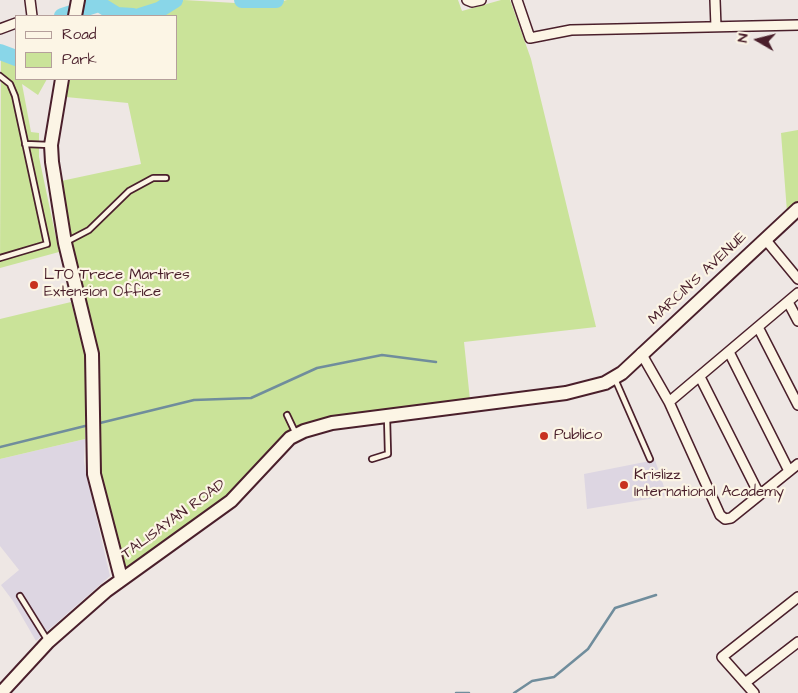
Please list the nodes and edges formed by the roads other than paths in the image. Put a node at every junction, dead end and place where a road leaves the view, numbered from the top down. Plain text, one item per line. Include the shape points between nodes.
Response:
1 (30, 0) edge
2 (78, 0) edge
3 (467, 0) edge
4 (481, 0) edge
5 (517, 0) edge
6 (715, 0) edge
7 (32, 15) edge
8 (75, 15) edge
9 (15, 23) edge
10 (798, 26) edge
11 (716, 27) junction
12 (0, 29) edge
13 (1, 78) edge
14 (62, 80) edge
15 (25, 144) junction
16 (51, 145) junction
17 (166, 178) dead end
18 (798, 209) edge
19 (765, 239) junction
20 (65, 243) junction
21 (0, 258) edge
22 (798, 279) edge
23 (798, 293) edge
24 (788, 302) junction
25 (798, 321) edge
26 (758, 327) junction
27 (729, 352) junction
28 (641, 353) junction
29 (618, 376) junction
30 (700, 377) junction
31 (669, 402) junction
32 (798, 405) edge
33 (287, 415) dead end
34 (386, 416) junction
35 (296, 435) junction
36 (372, 459) dead end
37 (650, 460) dead end
38 (798, 464) edge
39 (789, 471) junction
40 (760, 494) junction
41 (121, 578) junction
42 (20, 596) dead end
43 (798, 597) edge
44 (48, 642) junction
45 (798, 642) edge
46 (745, 683) junction
47 (1, 693) edge
48 (754, 693) edge

1 - 7 street
2 - 8 main road
3 - 4 street
5 - 11 street via 532,38 571,30
6 - 11 street
9 - 12 street
10 - 11 street
13 - 15 lane via 10,84 15,96
14 - 16 main road
15 - 16 lane
15 - 21 lane via 47,244
16 - 20 main road
17 - 20 lane via 153,178 129,190 89,230
18 - 19 main road, MARCIN'S AVENUE
19 - 22 street
19 - 28 main road, MARCIN'S AVENUE
20 - 41 main road via 93,364 94,474
23 - 24 street
24 - 25 street
24 - 26 street
26 - 27 street
26 - 32 street
27 - 30 street
27 - 39 street
28 - 29 main road, MARCIN'S AVENUE
28 - 31 street
29 - 34 main road, TALISAYAN ROAD via 575,391
29 - 37 lane
30 - 31 street
30 - 40 street
31 - 40 street via 720,515 725,519 731,518
33 - 35 lane
34 - 35 main road, TALISAYAN ROAD via 324,425
34 - 36 lane via 388,454
35 - 41 main road, TALISAYAN ROAD via 280,447 231,501
38 - 39 street
39 - 40 street
41 - 44 main road, TALISAYAN ROAD
42 - 44 lane
43 - 46 street via 722,657
44 - 47 main road, TALISAYAN ROAD
45 - 46 street
46 - 48 street

